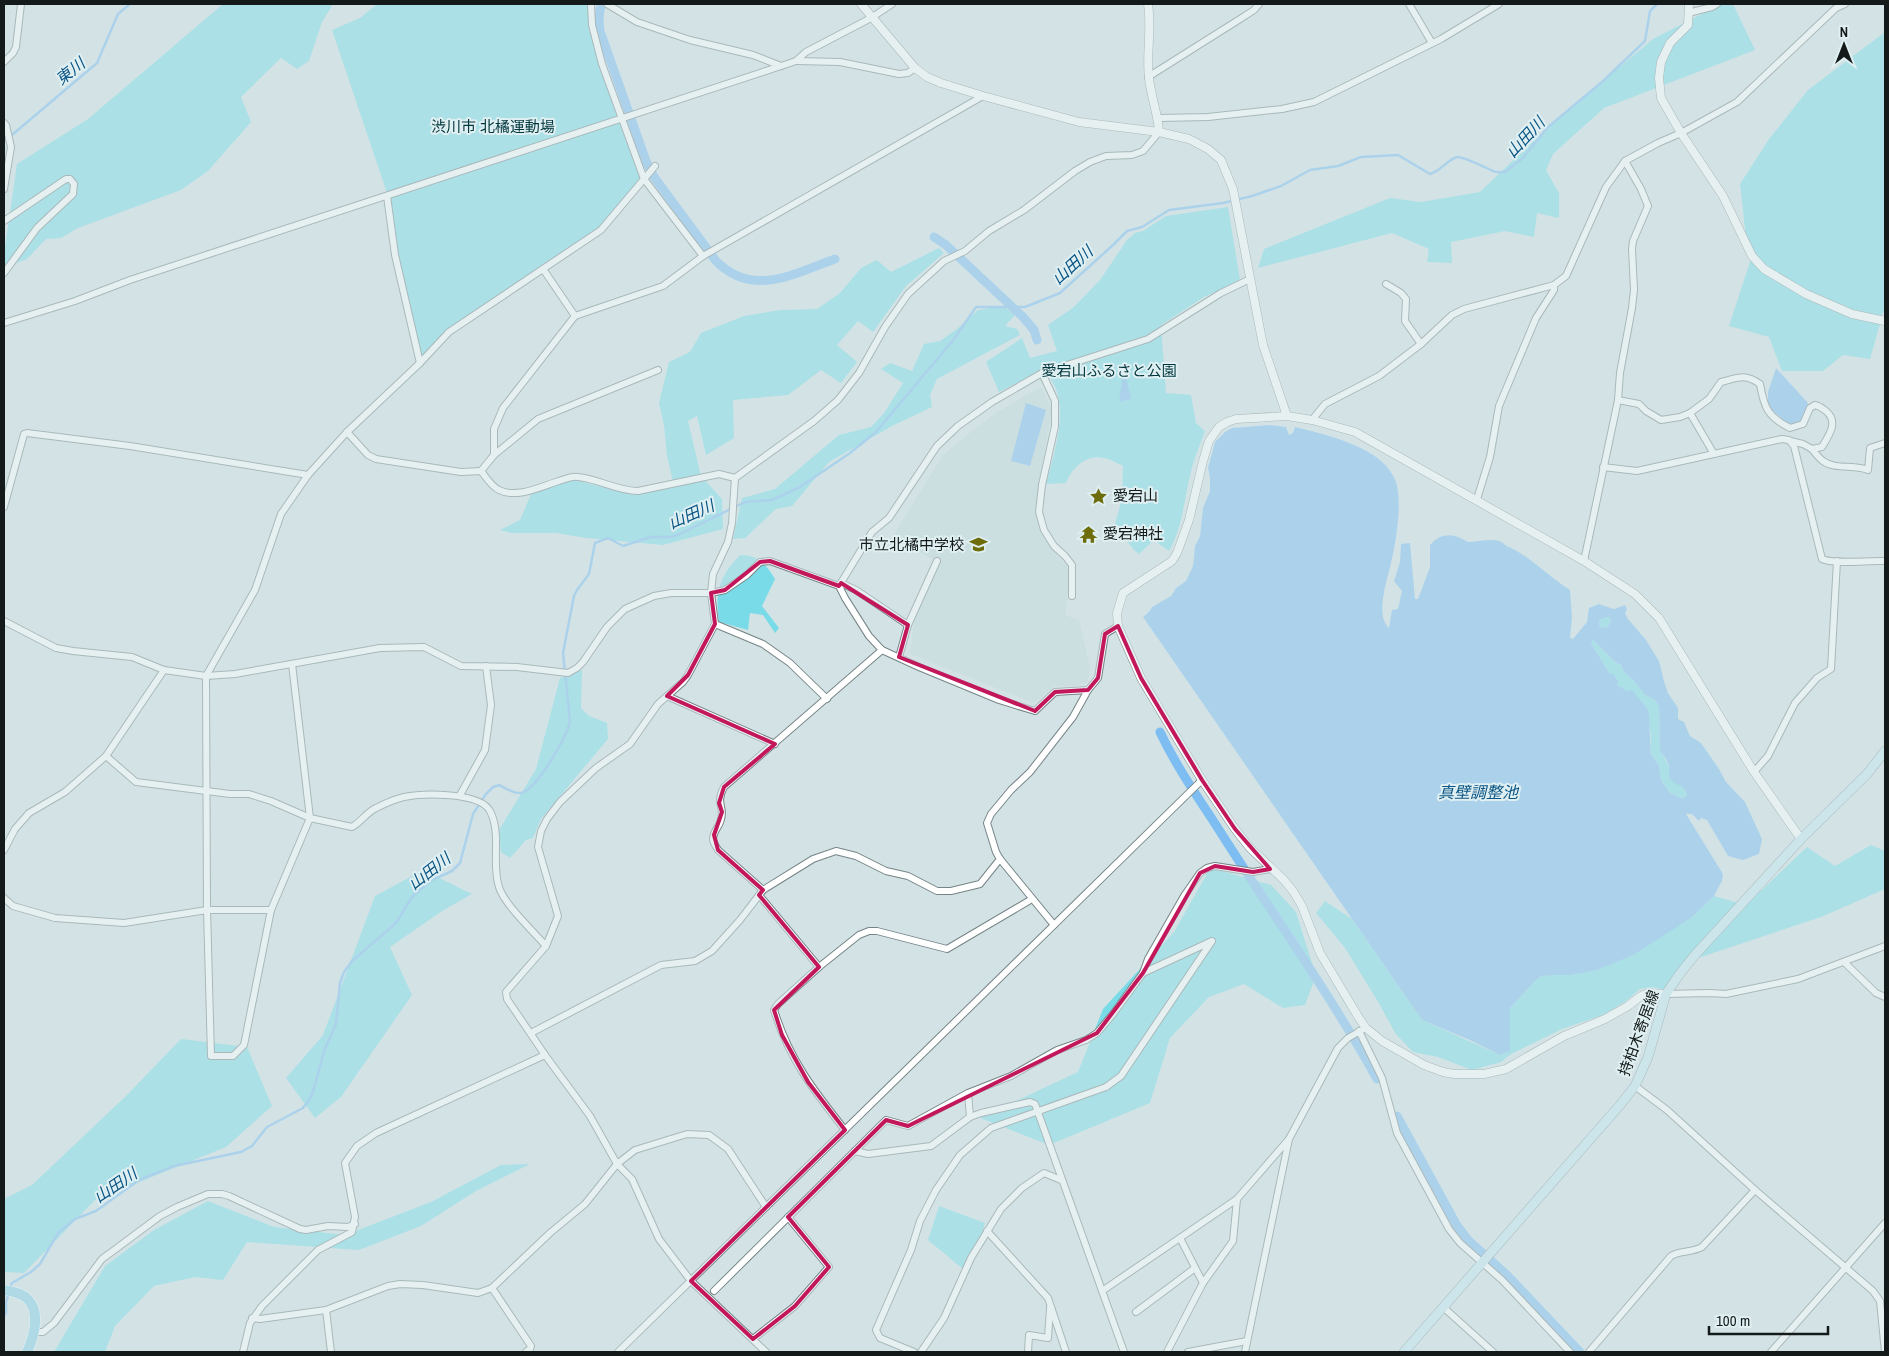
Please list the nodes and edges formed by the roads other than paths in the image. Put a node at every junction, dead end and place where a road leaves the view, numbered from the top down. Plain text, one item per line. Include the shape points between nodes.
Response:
1 (21, 4) edge
2 (591, 4) edge
3 (608, 4) edge
4 (861, 4) edge
5 (892, 4) edge
6 (1148, 4) edge
7 (1259, 4) edge
8 (1409, 4) edge
9 (1499, 4) edge
10 (1689, 4) edge
11 (1717, 4) edge
12 (1844, 4) edge
13 (1688, 13) junction
14 (871, 18) junction
15 (1432, 43) junction
16 (796, 60) junction
17 (4, 62) edge
18 (781, 66) junction
19 (915, 68) junction
20 (1148, 76) junction
21 (983, 96) junction
22 (1158, 118) junction
23 (623, 119) junction
24 (4, 123) edge
25 (1159, 132) junction
26 (1681, 133) junction
27 (1625, 161) junction
28 (655, 166) dead end
29 (644, 179) junction
30 (4, 189) edge
31 (387, 196) junction
32 (4, 221) edge
33 (703, 256) junction
34 (543, 269) junction
35 (4, 273) edge
36 (1250, 279) junction
37 (1386, 284) dead end
38 (1554, 285) junction
39 (575, 316) junction
40 (1884, 319) edge
41 (4, 323) edge
42 (1421, 344) junction
43 (420, 362) junction
44 (658, 370) dead end
45 (1042, 372) junction
46 (1618, 400) junction
47 (1690, 413) junction
48 (1287, 416) junction
49 (1312, 420) junction
50 (347, 432) junction
51 (1789, 440) junction
52 (1885, 442) edge
53 (1812, 449) junction
54 (1714, 454) junction
55 (494, 455) junction
56 (1603, 467) junction
57 (480, 470) junction
58 (308, 476) junction
59 (735, 478) junction
60 (1477, 499) junction
61 (4, 507) edge
62 (937, 561) dead end
63 (1584, 561) junction
64 (1837, 561) junction
65 (1885, 561) edge
66 (840, 584) junction
67 (711, 593) junction
68 (1072, 596) dead end
69 (4, 621) edge
70 (715, 624) junction
71 (908, 625) junction
72 (1118, 626) junction
73 (882, 650) junction
74 (899, 657) junction
75 (292, 664) junction
76 (486, 666) junction
77 (164, 670) junction
78 (206, 676) junction
79 (1088, 690) junction
80 (667, 696) junction
81 (827, 699) junction
82 (775, 744) junction
83 (1885, 751) edge
84 (106, 756) junction
85 (1754, 772) junction
86 (1202, 780) junction
87 (207, 791) junction
88 (460, 795) junction
89 (310, 818) junction
90 (1801, 839) junction
91 (4, 850) edge
92 (1000, 859) junction
93 (1270, 869) junction
94 (761, 892) junction
95 (4, 898) edge
96 (1032, 899) junction
97 (207, 910) junction
98 (271, 910) junction
99 (1054, 925) junction
100 (546, 946) junction
101 (1885, 946) edge
102 (1844, 962) junction
103 (819, 967) junction
104 (1143, 973) junction
105 (1666, 994) junction
106 (1885, 997) edge
107 (1360, 1031) junction
108 (530, 1034) junction
109 (545, 1055) junction
110 (1635, 1086) junction
111 (968, 1093) junction
112 (1038, 1110) junction
113 (970, 1117) junction
114 (844, 1130) junction
115 (1289, 1139) junction
116 (855, 1151) junction
117 (617, 1164) junction
118 (1061, 1180) junction
119 (1755, 1190) junction
120 (1237, 1199) junction
121 (766, 1207) junction
122 (788, 1218) junction
123 (1885, 1222) edge
124 (355, 1224) junction
125 (987, 1231) junction
126 (1180, 1238) junction
127 (1483, 1261) junction
128 (1846, 1267) junction
129 (1195, 1268) junction
130 (691, 1281) junction
131 (1203, 1283) junction
132 (492, 1288) junction
133 (4, 1290) edge
134 (714, 1291) dead end
135 (1102, 1291) junction
136 (1050, 1304) junction
137 (1443, 1307) junction
138 (326, 1310) junction
139 (1136, 1312) dead end
140 (252, 1318) junction
141 (34, 1332) junction
142 (753, 1339) junction
143 (1247, 1341) junction
144 (1589, 1351) edge
145 (27, 1352) edge
146 (243, 1352) edge
147 (332, 1352) edge
148 (526, 1352) edge
149 (618, 1352) edge
150 (766, 1352) edge
151 (914, 1352) edge
152 (921, 1352) edge
153 (1028, 1352) edge
154 (1066, 1352) edge
155 (1124, 1352) edge
156 (1167, 1352) edge
157 (1188, 1352) edge
158 (1245, 1352) edge
159 (1404, 1352) edge
160 (1493, 1352) edge
161 (1570, 1352) edge
162 (1771, 1352) edge
163 (1885, 1352) edge

1 - 17 street via 16,47
2 - 23 street via 592,25 602,64
3 - 18 street via 637,22
4 - 14 street
5 - 14 street
6 - 20 street
7 - 20 street
8 - 15 street
9 - 15 street
10 - 13 street
11 - 13 street
12 - 26 street via 1737,102
13 - 26 street via 1688,25 1664,52 1659,78 1661,98
14 - 16 street
14 - 19 street
15 - 22 street via 1350,85 1300,106 1208,118
16 - 18 street
16 - 19 street via 840,62 898,74
18 - 23 street
19 - 21 street via 941,83
20 - 22 street
21 - 25 street via 1078,122
21 - 33 street
22 - 25 street
23 - 29 street
23 - 31 street
24 - 30 street via 11,147
25 - 36 street via 1189,139 1221,160 1236,201
25 - 59 street via 1143,151 1106,156 1090,162 1024,210 944,261 908,294 838,400
26 - 27 street
26 - 40 street via 1723,196 1752,256 1764,269 1806,294 1852,314
27 - 38 street via 1606,187 1566,276
27 - 46 street via 1648,206 1632,249 1634,290
28 - 29 street
29 - 33 street
29 - 34 street via 601,230
31 - 41 street
31 - 43 street via 395,255
32 - 35 street via 66,179 74,184 73,194 37,228
33 - 39 street via 663,286
34 - 39 street
34 - 43 street via 449,332
36 - 45 street via 1221,293 1148,339
36 - 48 street via 1263,345
37 - 42 street via 1406,300 1405,321
38 - 42 street via 1464,309 1452,315
38 - 60 street via 1536,318 1499,406 1490,457
39 - 55 street via 503,408 494,429
42 - 49 street via 1379,376 1325,404
43 - 50 street
44 - 55 street via 538,419
45 - 66 street via 992,402 937,446 889,518 872,532
45 - 68 street via 1055,401 1055,426 1039,512 1044,530 1072,565
46 - 47 street via 1639,404 1661,420
46 - 56 street
47 - 53 street via 1710,399 1721,382 1741,376 1760,384 1770,415 1790,428 1803,424 1810,408 1815,405 1830,415 1832,430 1822,447
47 - 54 street
48 - 49 street
48 - 72 street via 1236,419 1219,427 1209,441 1178,553 1172,561 1123,593 1117,613
49 - 60 street via 1355,432
50 - 57 street via 368,455 376,459 461,472
50 - 58 street
51 - 53 street
51 - 54 street via 1782,438
51 - 64 street via 1794,446 1822,559
52 - 53 street via 1870,448 1868,470 1824,462
54 - 56 street via 1637,470
55 - 57 street
56 - 63 street
57 - 59 street via 490,483 510,493 575,476 594,479 625,491 719,474
58 - 61 street via 130,446 27,433 24,434
58 - 78 street via 281,514 255,590
59 - 67 street via 732,523 728,542 713,574
60 - 63 street
62 - 71 street
63 - 85 street via 1635,594 1659,618
64 - 65 street
64 - 85 street via 1831,669 1817,678 1794,703 1768,756
66 - 67 street via 770,561 760,562 748,575 725,590
66 - 71 street via 856,590
66 - 73 street via 844,598
67 - 70 street
67 - 76 street via 654,596 625,609 607,627 583,662 568,672
69 - 77 street via 56,648 132,657
70 - 80 street via 688,675
70 - 81 street via 763,644
71 - 74 street
72 - 79 street via 1105,634 1098,678
72 - 86 street via 1142,678
73 - 74 street
73 - 81 street
74 - 79 street via 999,700 1035,711 1055,692
75 - 76 street via 380,648 424,647 461,666
75 - 78 street
75 - 89 street
76 - 88 street via 491,704 485,750
77 - 78 street
77 - 84 street
78 - 87 street
79 - 92 street via 1073,717 1030,772 991,814 987,823
80 - 82 street
80 - 100 street via 630,744 596,768 560,802 544,825 538,847 558,916
81 - 82 street
82 - 94 street via 724,787 719,803 721,820 713,842
83 - 90 main road, 持柏木寄居線 via 1867,774
84 - 87 street via 136,782
84 - 91 street via 65,792 29,814 14,829
85 - 90 street
86 - 93 street via 1235,829
86 - 99 street
87 - 89 street via 249,794
87 - 97 street
88 - 89 street via 404,797 374,809 352,827
88 - 100 street via 474,799 490,811 502,896
89 - 98 street
90 - 105 main road, 持柏木寄居線 via 1694,956
92 - 94 street via 980,884 937,891 908,876 836,851 813,860
92 - 96 street
93 - 104 street via 1253,872 1215,866 1200,873 1148,959
93 - 107 street via 1284,880 1302,906 1320,953 1359,1018
94 - 103 street
94 - 108 street via 723,940 696,961 661,965
95 - 97 street via 13,906 55,918 124,923
96 - 99 street
96 - 103 street via 947,948 869,931 859,935
97 - 98 street
97 - 98 street via 211,1056 234,1056 244,1045
99 - 114 street
100 - 108 street via 506,992 507,999
101 - 102 street
102 - 105 street via 1798,979 1726,994
102 - 106 street via 1876,993
103 - 114 street via 774,1010 782,1035 808,1082
104 - 111 street via 1096,1034 1057,1050 1011,1076
104 - 112 street via 1212,941 1121,1076 1106,1087
105 - 107 street via 1641,996 1605,1019 1564,1036 1506,1069 1484,1074 1454,1074 1433,1069
105 - 110 main road, 持柏木寄居線 via 1648,1057
107 - 115 street via 1338,1048
107 - 127 street via 1382,1078 1397,1133 1449,1229 1460,1243
108 - 109 street
109 - 117 street via 590,1116
109 - 124 street via 365,1139 345,1163
110 - 119 street via 1667,1110
110 - 127 main road, 持柏木寄居線
111 - 113 street
111 - 116 street via 908,1126 886,1120
112 - 113 street via 1030,1102
112 - 118 street
112 - 151 street via 991,1128 960,1155 920,1221 911,1250 876,1330 880,1338
113 - 116 street via 931,1146 868,1154
114 - 121 street
115 - 120 street
115 - 143 street
116 - 122 street
117 - 121 street via 635,1150 687,1134 709,1135 728,1149
117 - 130 street via 632,1179 659,1239
117 - 132 street via 585,1204
118 - 125 street via 1044,1173 1029,1183 1001,1209
118 - 135 street
119 - 128 street
119 - 144 street via 1702,1247 1671,1256
120 - 126 street
120 - 131 street via 1233,1241
121 - 130 street
122 - 134 street
122 - 142 street via 829,1267 795,1306
123 - 128 street
124 - 140 street via 352,1232 318,1250
124 - 141 street via 348,1228 300,1229 229,1196 208,1194 160,1216 107,1255 49,1328 41,1333
125 - 136 street
125 - 152 street via 944,1318
126 - 129 street
126 - 135 street
127 - 137 main road, 持柏木寄居線
127 - 161 street
128 - 162 street
128 - 163 street via 1873,1291 1880,1302
129 - 131 street
129 - 139 street
130 - 142 street
130 - 149 street
131 - 156 street
132 - 138 street via 478,1292 400,1284
132 - 148 street via 531,1346
133 - 141 main road via 20,1294 29,1301 34,1311
135 - 155 street
136 - 153 street via 1048,1338 1029,1335
136 - 154 street
137 - 159 main road, 持柏木寄居線
137 - 160 street
138 - 140 street
138 - 147 street
140 - 146 street
141 - 145 main road
142 - 150 street
143 - 157 street
143 - 158 street

